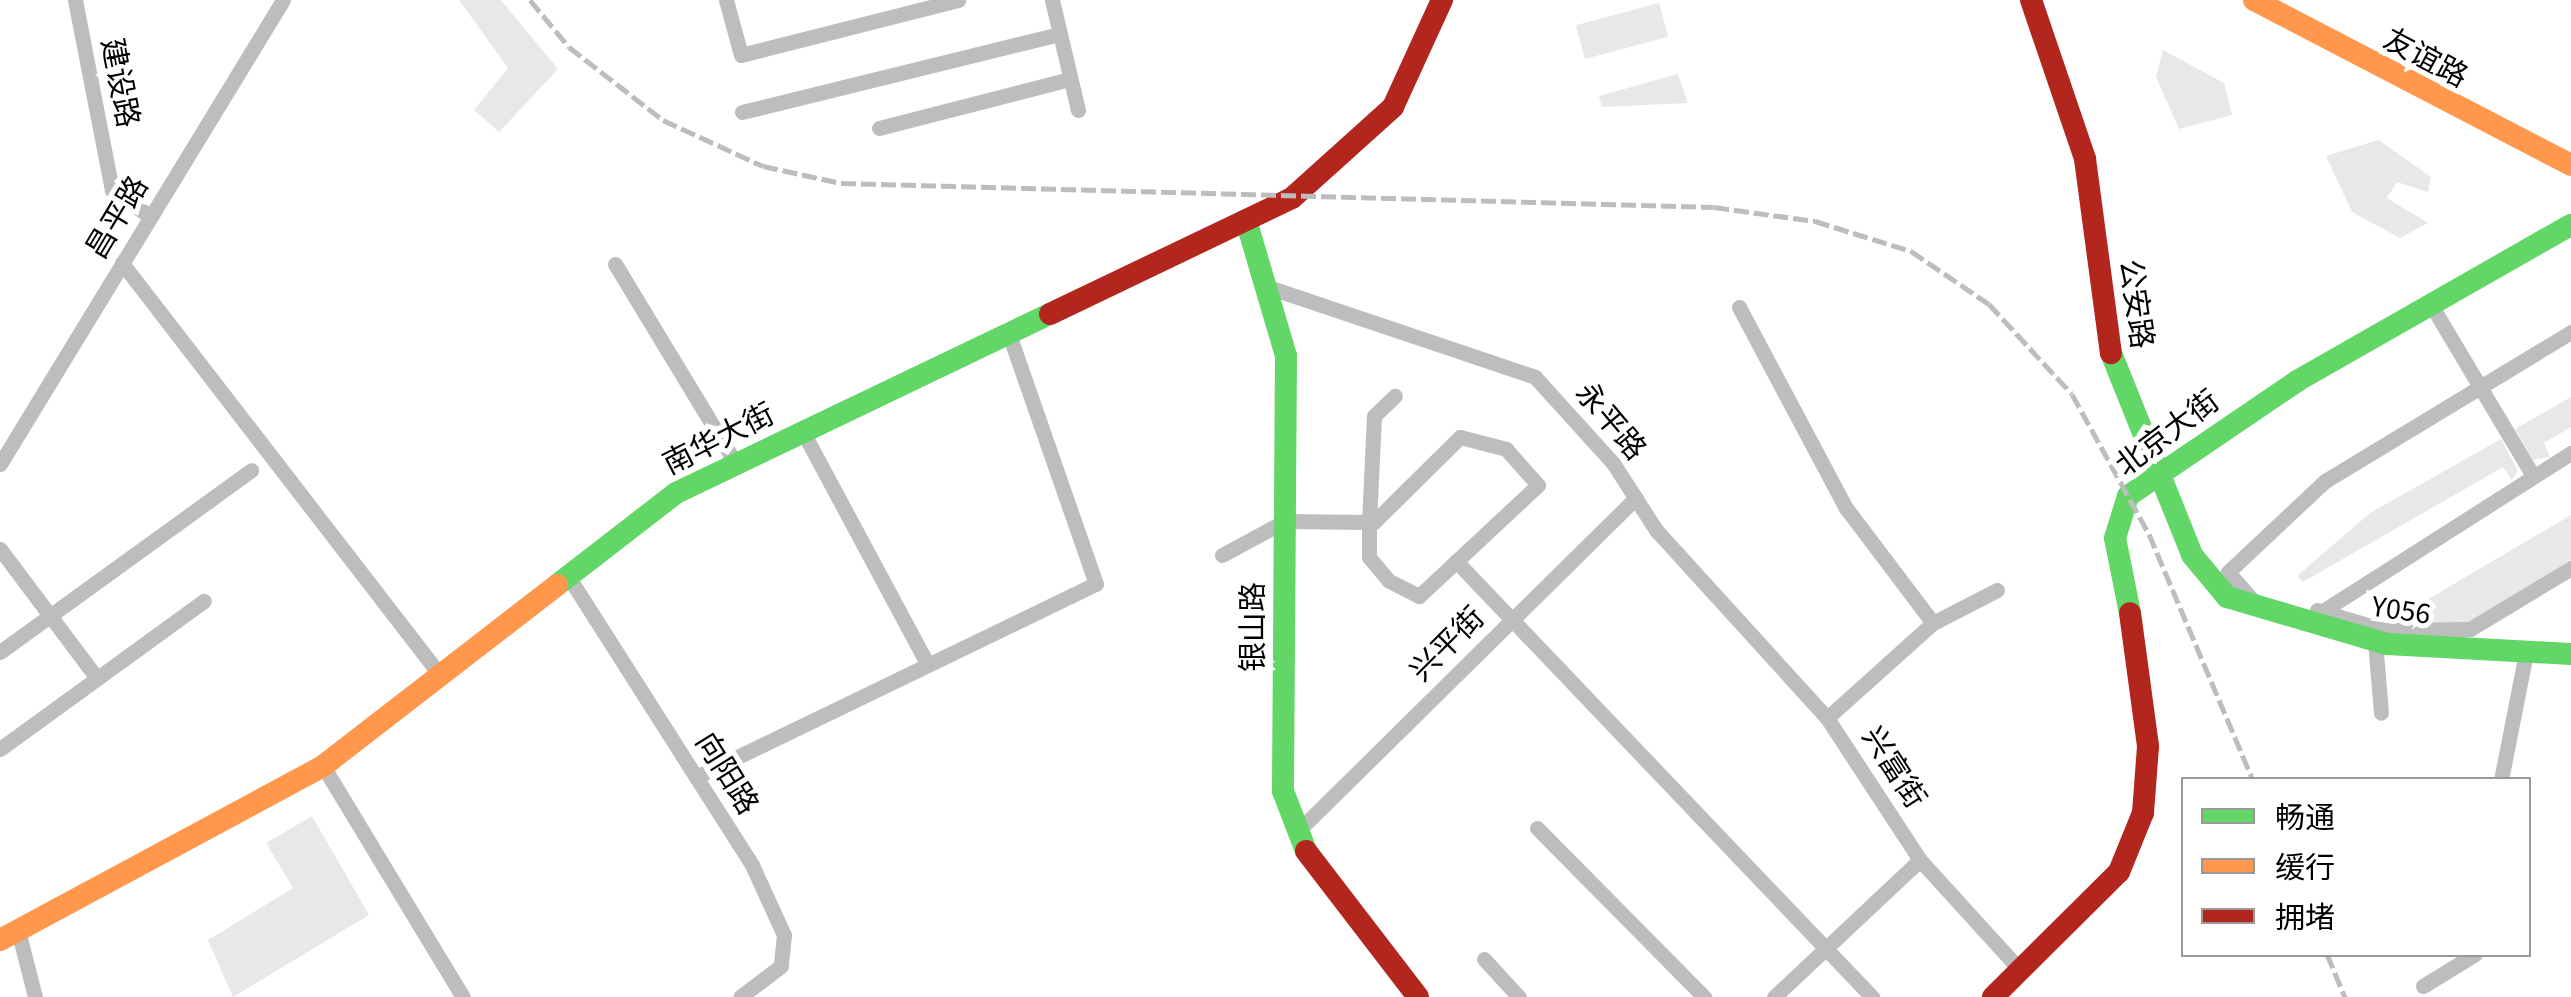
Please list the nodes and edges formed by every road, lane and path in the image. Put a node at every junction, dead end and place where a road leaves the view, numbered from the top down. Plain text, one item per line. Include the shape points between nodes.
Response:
1 (75, 0) edge
2 (282, 0) edge
3 (726, 0) edge
4 (958, 0) edge
5 (1052, 0) edge
6 (2031, 0) edge
7 (2254, 0) edge
8 (1440, 2) edge
9 (1060, 34) junction
10 (1070, 79) junction
11 (1078, 110) dead end
12 (742, 112) dead end
13 (878, 128) dead end
14 (2571, 165) edge
15 (150, 216) junction
16 (1246, 220) junction
17 (2571, 225) edge
18 (122, 263) junction
19 (615, 264) dead end
20 (1266, 286) junction
21 (1739, 306) dead end
22 (2433, 308) junction
23 (2571, 332) edge
24 (1009, 334) junction
25 (2481, 387) junction
26 (1395, 396) dead end
27 (803, 432) junction
28 (2571, 453) edge
29 (0, 464) edge
30 (736, 464) junction
31 (251, 470) dead end
32 (2157, 472) junction
33 (2533, 476) junction
34 (1636, 498) junction
35 (1285, 522) junction
36 (1370, 522) junction
37 (0, 549) edge
38 (1222, 555) dead end
39 (1456, 561) junction
40 (2571, 568) edge
41 (568, 576) junction
42 (1997, 590) dead end
43 (2227, 597) joint
44 (204, 601) dead end
45 (2258, 606) junction
46 (50, 616) junction
47 (2312, 616) junction
48 (1515, 617) junction
49 (1933, 622) junction
50 (2376, 641) junction
51 (0, 652) edge
52 (2526, 652) junction
53 (2571, 654) edge
54 (928, 665) junction
55 (440, 675) junction
56 (96, 678) junction
57 (2381, 714) dead end
58 (1827, 718) junction
59 (0, 748) edge
60 (323, 766) junction
61 (696, 777) junction
62 (2502, 777) edge
63 (1538, 828) dead end
64 (1298, 830) junction
65 (1920, 860) junction
66 (10, 937) edge
67 (1828, 947) junction
68 (2470, 957) edge
69 (1484, 959) dead end
70 (2020, 970) junction
71 (2423, 986) dead end
72 (1785, 993) edge
73 (38, 996) edge
74 (464, 997) edge
75 (740, 997) edge
76 (1418, 997) edge
77 (1519, 997) edge
78 (1704, 997) edge
79 (1872, 997) edge
80 (1993, 997) edge

1 - 15 street, 建设路 via 112,190
2 - 15 street, 昌平路
3 - 4 street via 741,55
5 - 9 street
6 - 32 street, 公安路 via 2085,159 2116,381
7 - 14 street, 友谊路
8 - 16 street, 南华大街 via 1393,107 1292,198
9 - 10 street
9 - 12 street
10 - 11 street
10 - 13 street
15 - 18 street, 昌平路
16 - 20 street, 银山路
16 - 24 street, 南华大街
17 - 22 street, 北京大街
18 - 29 street, 昌平路
18 - 55 street
19 - 30 street
20 - 34 street, 永平路 via 1535,377
20 - 35 street, 银山路 via 1286,356
21 - 49 street via 1846,508
22 - 25 street
22 - 32 street, 北京大街 via 2297,380
23 - 25 street
24 - 27 street, 南华大街
24 - 54 street via 1096,584
25 - 33 street
25 - 45 street via 2326,481 2228,572
26 - 36 street via 1374,416
27 - 30 street, 南华大街
27 - 54 street
28 - 33 street
30 - 41 street, 南华大街 via 676,492
31 - 46 street
32 - 43 street, 公安路 via 2192,555
32 - 70 street, 北京大街 via 2128,496 2114,538 2130,586 2130,651 2148,746 2143,813 2118,872
33 - 47 street
34 - 48 street, 兴平街
34 - 58 street, 永平路
35 - 36 street
35 - 38 street
35 - 64 street, 银山路 via 1284,791
36 - 39 street via 1369,557 1419,596
36 - 39 street via 1460,438 1506,450 1538,484
37 - 46 street
39 - 48 street
40 - 47 street via 2470,629 2384,630
41 - 55 street, 南华大街
41 - 61 street, 向阳路
42 - 49 street, 兴富街
43 - 45 street, Y056 / Y056
44 - 56 street
45 - 47 street, Y056 / Y056
46 - 51 street
46 - 56 street
47 - 50 street, Y056 / Y056
48 - 64 street, 兴平街
48 - 67 street
49 - 58 street, 兴富街
50 - 52 street, Y056 / Y056
50 - 57 street
52 - 53 street, Y056 / Y056
52 - 62 street
54 - 61 street
55 - 60 street, 南华大街
56 - 59 street
58 - 65 street, 兴富街
60 - 66 street, 南华大街
60 - 74 street
61 - 75 street, 向阳路 via 784,934 781,966
63 - 78 street
64 - 76 street, 银山路 via 1315,872
65 - 67 street
65 - 70 street, 兴富街
66 - 73 street
67 - 72 street
67 - 79 street
68 - 71 street
69 - 77 street
70 - 80 street, 北京大街

